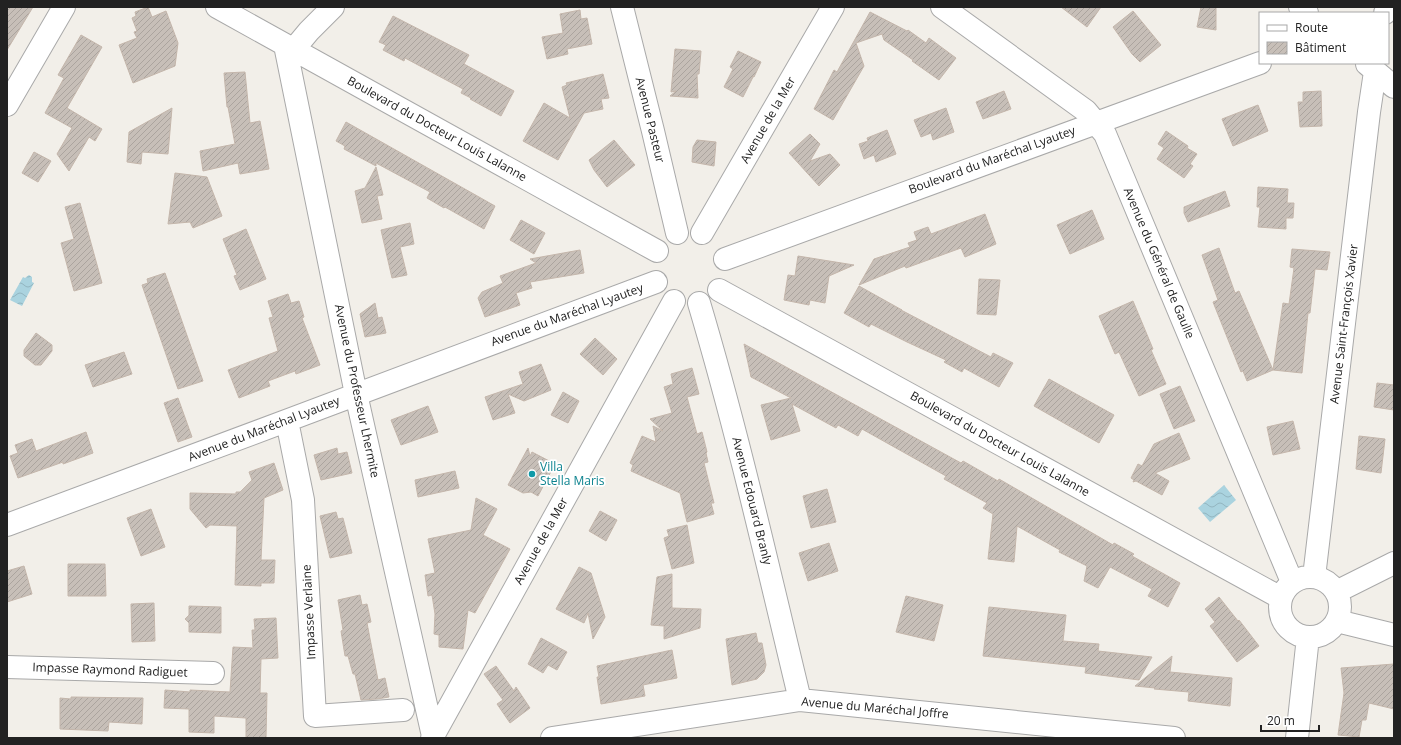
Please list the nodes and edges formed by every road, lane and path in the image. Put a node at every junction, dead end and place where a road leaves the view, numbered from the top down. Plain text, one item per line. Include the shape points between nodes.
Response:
1 (64, 7) edge
2 (217, 7) edge
3 (333, 7) edge
4 (622, 7) edge
5 (833, 7) edge
6 (942, 7) edge
7 (290, 47) junction
8 (1259, 63) edge
9 (1371, 67) edge
10 (1394, 87) edge
11 (7, 105) edge
12 (1096, 122) junction
13 (677, 233) junction
14 (702, 233) junction
15 (657, 251) junction
16 (725, 259) junction
17 (656, 282) junction
18 (719, 290) junction
19 (674, 302) junction
20 (699, 303) junction
21 (356, 394) junction
22 (287, 422) junction
23 (7, 525) edge
24 (1394, 563) edge
25 (1314, 577) junction
26 (1287, 590) junction
27 (1336, 592) junction
28 (1337, 621) junction
29 (1394, 635) edge
30 (1308, 637) junction
31 (7, 667) edge
32 (213, 673) dead end
33 (800, 700) junction
34 (403, 710) dead end
35 (433, 737) edge
36 (552, 738) edge
37 (1174, 738) edge
38 (1297, 738) edge

1 - 11 street
2 - 7 street, Boulevard du Docteur Louis Lalanne
3 - 7 street
4 - 13 street, Avenue Pasteur
5 - 14 street, Avenue de la Mer
6 - 12 street, Avenue du Général de Gaulle via 1086,111
7 - 15 street, Boulevard du Docteur Louis Lalanne
7 - 21 street, Avenue du Professeur Lhermite
8 - 12 street, Boulevard du Maréchal Lyautey
9 - 10 street
9 - 25 street, Avenue Saint-François Xavier via 1369,112
12 - 16 street, Boulevard du Maréchal Lyautey
12 - 26 street, Avenue du Général de Gaulle via 1105,134
13 - 14 street
13 - 15 street via 669,237
14 - 16 street via 716,243
15 - 17 street via 653,261
16 - 18 street via 726,270
17 - 19 street via 660,290
17 - 21 street, Avenue du Maréchal Lyautey
18 - 20 street
18 - 26 street, Boulevard du Docteur Louis Lalanne
19 - 20 street
19 - 35 street, Avenue de la Mer
20 - 33 street, Avenue Edouard Branly via 734,425
21 - 22 street, Avenue du Maréchal Lyautey
21 - 35 street, Avenue du Professeur Lhermite
22 - 23 street, Avenue du Maréchal Lyautey
22 - 34 street, Impasse Verlaine via 303,500 315,716
24 - 27 street
25 - 26 street via 1307,577
25 - 27 street via 1323,580
26 - 30 street via 1280,611 1285,624 1291,631
27 - 28 street via 1340,606
28 - 29 street
28 - 30 street via 1325,633
30 - 38 street
31 - 32 street, Impasse Raymond Radiguet
33 - 36 street, Avenue du Maréchal Joffre
33 - 37 street, Avenue du Maréchal Joffre

